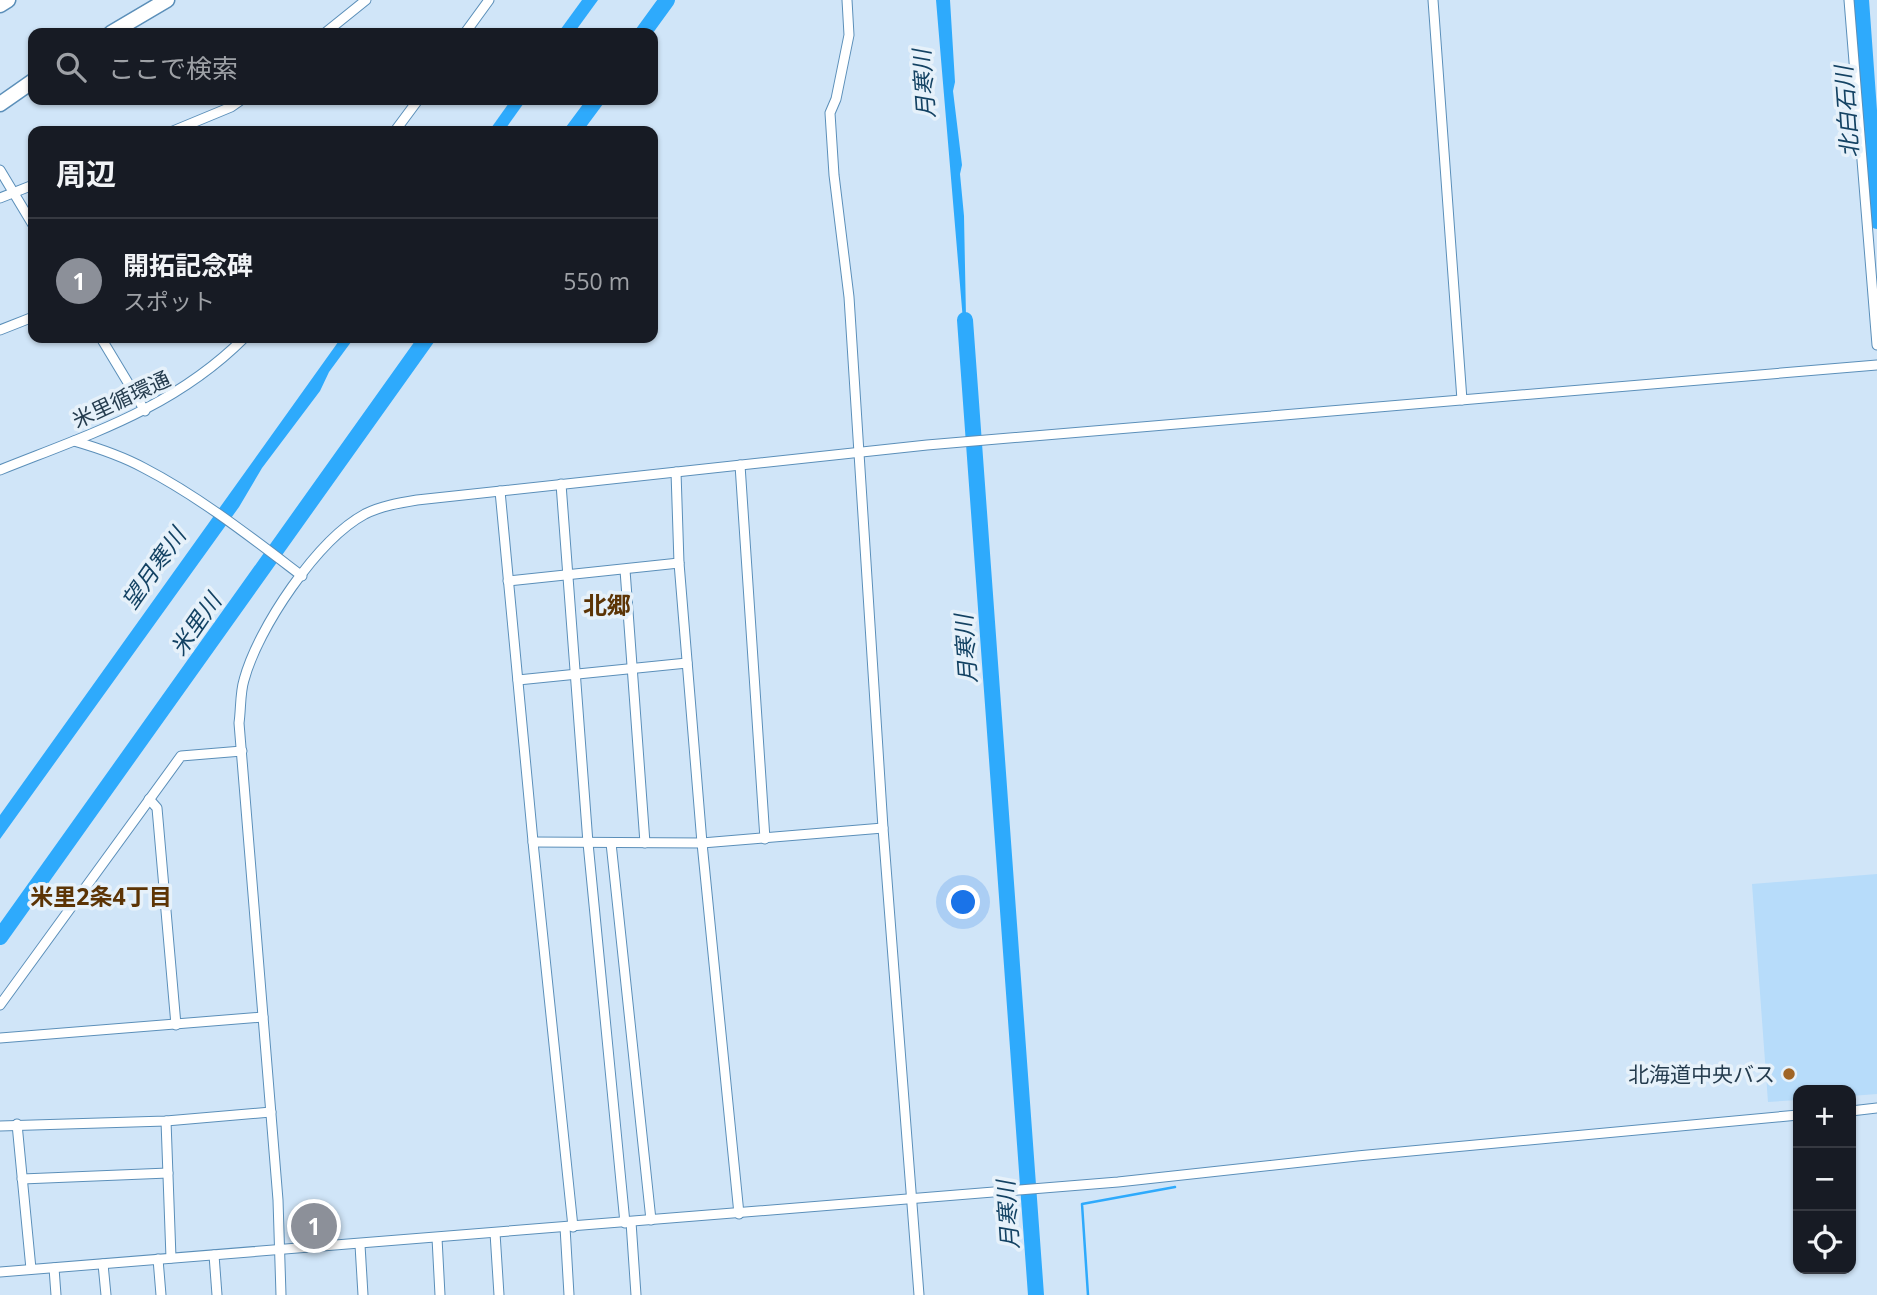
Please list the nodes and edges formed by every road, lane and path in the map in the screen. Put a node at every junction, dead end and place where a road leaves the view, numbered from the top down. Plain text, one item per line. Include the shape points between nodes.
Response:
1 (8, 0) edge
2 (167, 0) edge
3 (366, 0) edge
4 (489, 0) edge
5 (847, 0) edge
6 (1433, 0) edge
7 (1850, 0) edge
8 (0, 5) edge
9 (119, 28) edge
10 (331, 28) edge
11 (469, 28) edge
12 (28, 81) edge
13 (28, 83) edge
14 (0, 94) edge
15 (0, 104) edge
16 (234, 105) edge
17 (414, 105) edge
18 (185, 126) edge
19 (399, 126) edge
20 (2, 174) edge
21 (28, 188) edge
22 (14, 193) junction
23 (0, 198) edge
24 (28, 217) edge
25 (28, 319) edge
26 (0, 330) edge
27 (104, 343) edge
28 (239, 343) edge
29 (1877, 345) edge
30 (1877, 365) edge
31 (1462, 400) junction
32 (145, 411) junction
33 (74, 441) junction
34 (859, 452) junction
35 (740, 465) junction
36 (0, 470) edge
37 (676, 472) junction
38 (561, 484) junction
39 (500, 491) junction
40 (679, 563) junction
41 (625, 570) junction
42 (569, 574) junction
43 (302, 576) junction
44 (508, 581) junction
45 (687, 663) junction
46 (632, 669) junction
47 (574, 674) junction
48 (518, 680) junction
49 (242, 751) junction
50 (149, 799) junction
51 (883, 828) junction
52 (765, 839) junction
53 (533, 842) junction
54 (588, 843) junction
55 (611, 843) junction
56 (645, 843) junction
57 (702, 843) junction
58 (0, 1005) edge
59 (263, 1017) junction
60 (176, 1025) junction
61 (0, 1038) edge
62 (1877, 1108) edge
63 (1856, 1110) edge
64 (271, 1112) junction
65 (1793, 1115) edge
66 (166, 1121) junction
67 (18, 1124) junction
68 (0, 1126) edge
69 (168, 1173) junction
70 (22, 1179) junction
71 (913, 1199) junction
72 (739, 1214) junction
73 (651, 1220) junction
74 (628, 1222) junction
75 (569, 1227) junction
76 (495, 1233) junction
77 (437, 1238) junction
78 (360, 1245) junction
79 (279, 1251) junction
80 (214, 1255) junction
81 (172, 1258) junction
82 (158, 1259) junction
83 (103, 1264) junction
84 (54, 1268) junction
85 (31, 1269) junction
86 (0, 1272) edge
87 (56, 1295) edge
88 (106, 1295) edge
89 (161, 1295) edge
90 (217, 1295) edge
91 (281, 1295) edge
92 (363, 1295) edge
93 (440, 1295) edge
94 (499, 1295) edge
95 (569, 1295) edge
96 (636, 1295) edge
97 (919, 1295) edge

1 - 8 highway
2 - 9 highway
3 - 10 street
4 - 11 street
5 - 34 street via 849,35 830,113
6 - 31 street
7 - 29 street
12 - 14 highway
13 - 15 highway
16 - 18 street
17 - 19 street
20 - 22 street
21 - 22 street
22 - 23 street
22 - 24 street
25 - 26 street
27 - 32 street
28 - 32 street, 米里循環通 via 187,387
30 - 31 street
31 - 34 street
32 - 33 street, 米里循環通
33 - 36 street, 米里循環通
33 - 43 street via 145,469
34 - 35 street
34 - 51 street
35 - 37 street
35 - 52 street
37 - 38 street
37 - 40 street
38 - 39 street
38 - 42 street
39 - 43 street via 417,500 365,514 331,540
39 - 44 street
40 - 41 street
40 - 45 street
41 - 42 street
41 - 46 street
42 - 44 street
42 - 47 street
43 - 49 street via 255,648 243,683
44 - 48 street
45 - 46 street
45 - 57 street
46 - 47 street
46 - 56 street
47 - 48 street
47 - 54 street
48 - 53 street
49 - 50 street via 181,756
49 - 59 street
50 - 58 street
50 - 60 street via 158,808
51 - 52 street
51 - 71 street
52 - 57 street
53 - 54 street
53 - 75 street
54 - 55 street
54 - 74 street
55 - 56 street
55 - 73 street
56 - 57 street
57 - 72 street
59 - 60 street
59 - 64 street
60 - 61 street
62 - 63 street
64 - 66 street
64 - 79 street
65 - 71 street
66 - 67 street
66 - 69 street
67 - 68 street
67 - 70 street
69 - 70 street
69 - 81 street
70 - 85 street
71 - 72 street
71 - 97 street
72 - 73 street
73 - 74 street
74 - 75 street
74 - 96 street
75 - 76 street
75 - 95 street
76 - 77 street
76 - 94 street
77 - 78 street
77 - 93 street
78 - 79 street
78 - 92 street
79 - 80 street
79 - 91 street
80 - 81 street
80 - 90 street
81 - 82 street
82 - 83 street
82 - 89 street
83 - 84 street
83 - 88 street
84 - 85 street
84 - 87 street
85 - 86 street

